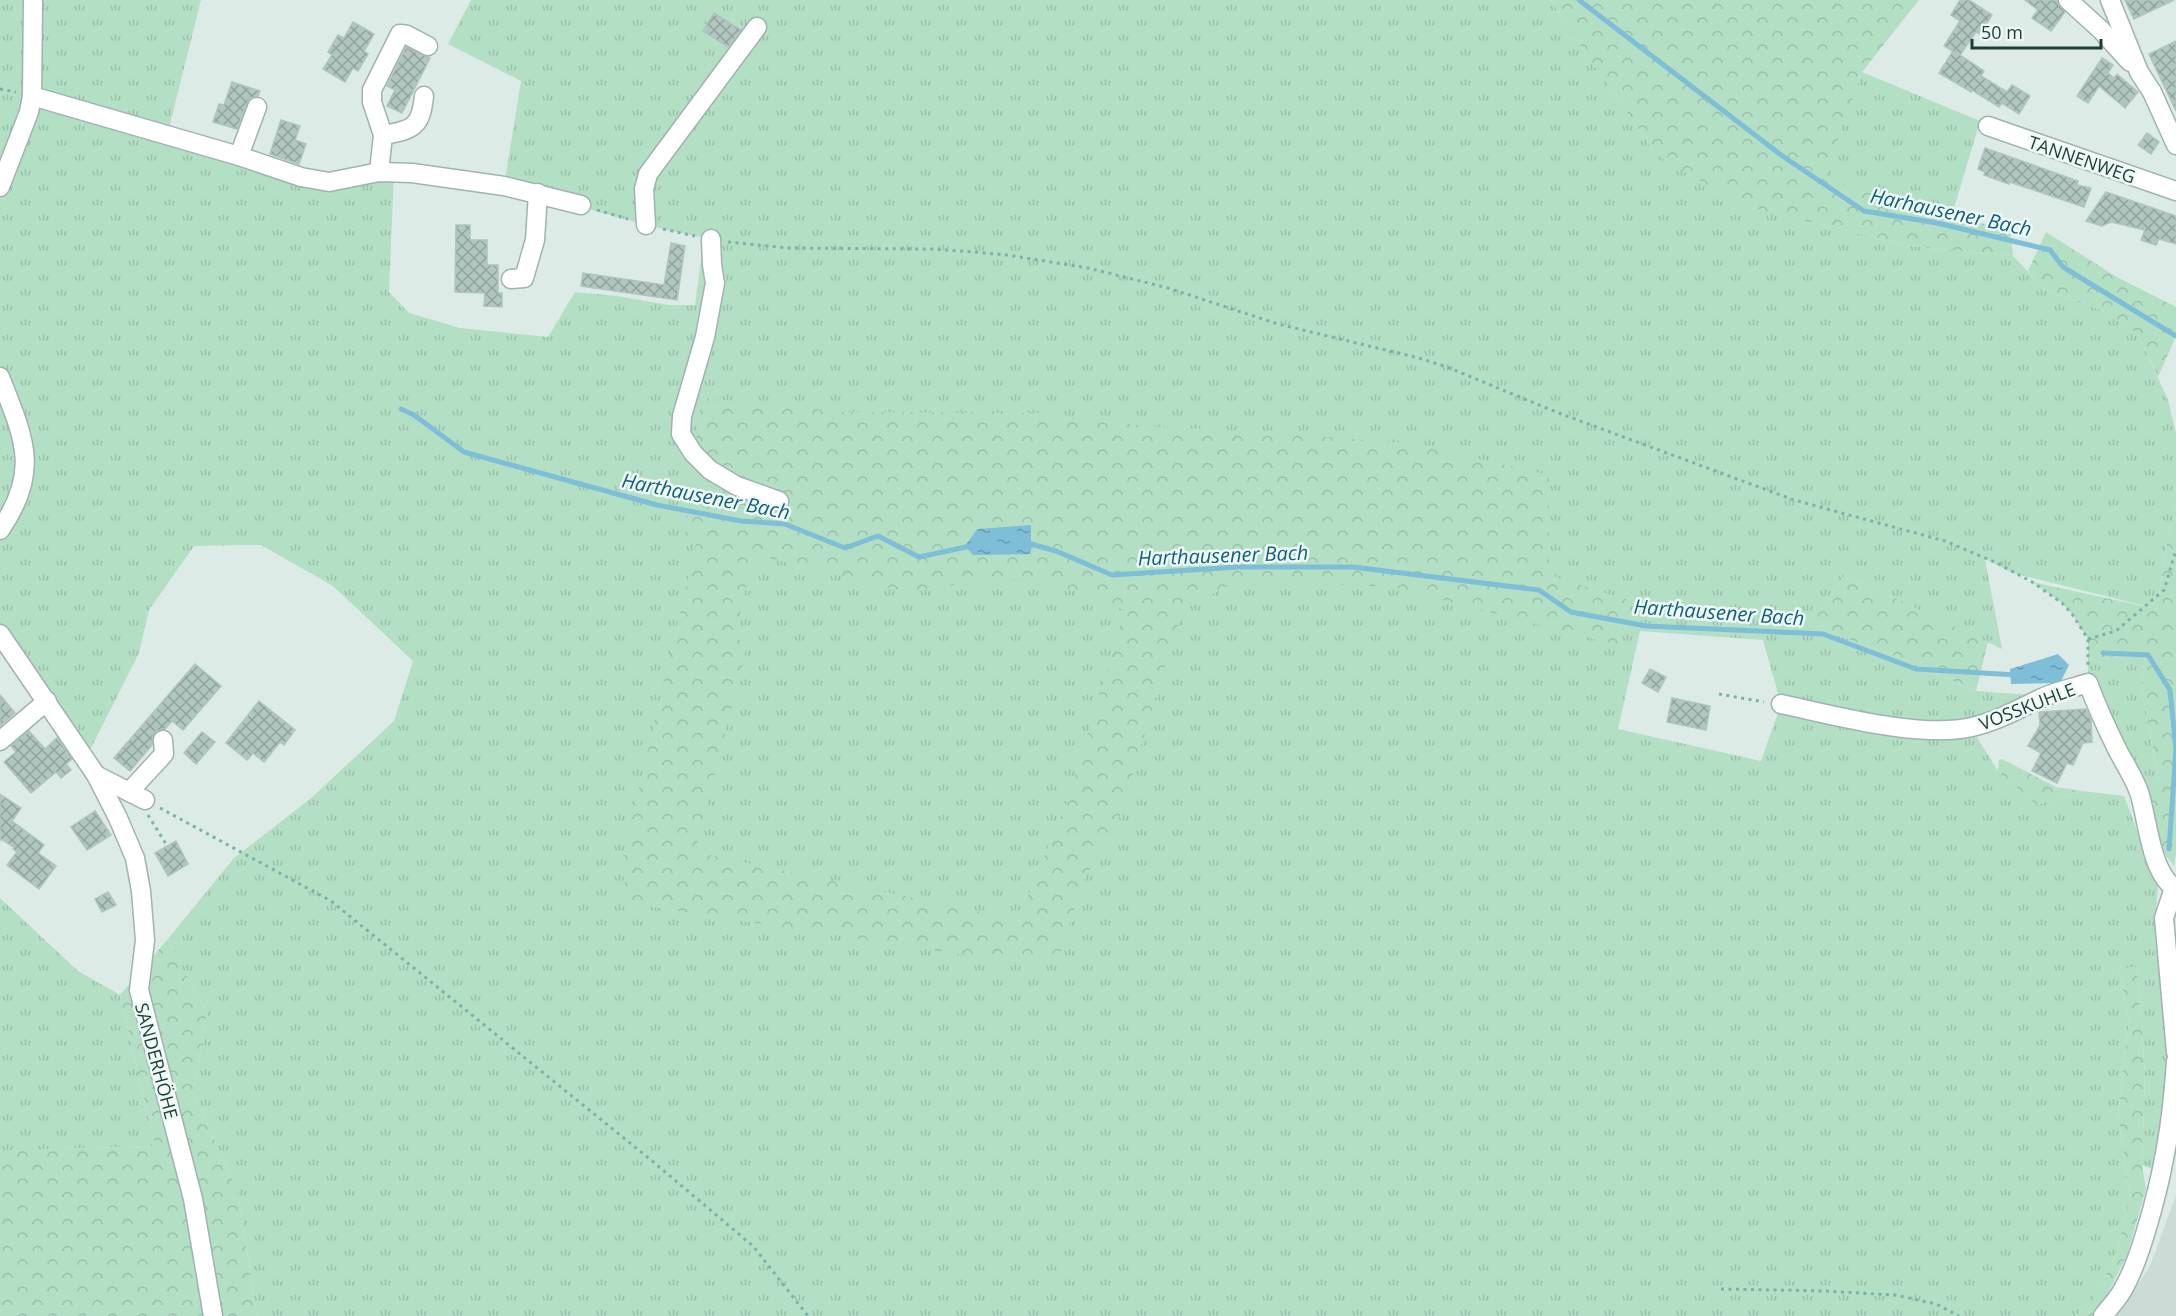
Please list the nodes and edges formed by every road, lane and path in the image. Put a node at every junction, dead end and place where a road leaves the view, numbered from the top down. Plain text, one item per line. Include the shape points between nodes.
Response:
1 (33, 0) edge
2 (2068, 0) edge
3 (2110, 0) edge
4 (757, 27) dead end
5 (428, 46) dead end
6 (2139, 72) junction
7 (32, 96) junction
8 (424, 96) dead end
9 (257, 107) dead end
10 (1988, 126) dead end
11 (383, 135) junction
12 (2176, 145) edge
13 (239, 156) junction
14 (379, 172) junction
15 (0, 187) edge
16 (2176, 191) edge
17 (538, 194) junction
18 (581, 206) joint
19 (646, 225) junction
20 (711, 239) junction
21 (511, 279) dead end
22 (0, 377) edge
23 (779, 501) dead end
24 (0, 530) edge
25 (2176, 550) edge
26 (0, 634) edge
27 (2088, 639) junction
28 (2088, 683) junction
29 (1719, 694) dead end
30 (47, 701) junction
31 (1781, 704) joint
32 (163, 740) dead end
33 (0, 741) edge
34 (96, 774) junction
35 (139, 797) junction
36 (166, 844) dead end
37 (2175, 889) edge
38 (2176, 1052) edge
39 (2176, 1060) edge
40 (1721, 1289) dead end
41 (213, 1316) edge
42 (808, 1316) edge
43 (1959, 1316) edge
44 (2103, 1316) edge

1 - 7 street
2 - 6 street
3 - 6 street
4 - 19 street via 648,174 644,189
5 - 11 street via 407,35 400,34 396,40 372,90
6 - 12 street
7 - 13 street
7 - 15 street
8 - 11 street via 417,124
9 - 13 street
10 - 16 street, TANNENWEG
11 - 14 street
13 - 14 street via 329,182
14 - 17 street via 438,176
17 - 18 street
17 - 21 street via 535,240 524,278
18 - 19 path
19 - 20 path
20 - 23 street via 715,283 705,337 682,416 681,435 710,470 737,486
20 - 27 path via 787,248 975,252 1088,268 1168,288 1278,324 1419,358 1794,500 1945,541 2032,582 2062,603
22 - 24 street via 22,439 25,474 19,497
25 - 27 path via 2164,590 2116,631
26 - 30 street, SANDERHÖHE
27 - 28 path
28 - 31 street, VOSSKUHLE via 1970,728 1928,730
28 - 37 street, VOSSKUHLE via 2139,791 2162,873
29 - 31 path
30 - 33 street
30 - 34 street, SANDERHÖHE
32 - 35 street via 164,754
34 - 35 street
34 - 41 street, SANDERHÖHE via 135,858 145,940 139,990 193,1199
35 - 36 path
35 - 42 path via 331,901 753,1246
37 - 38 street via 2164,918
39 - 44 street via 2169,1138 2157,1194 2123,1290
40 - 43 path via 1896,1294 1936,1304

